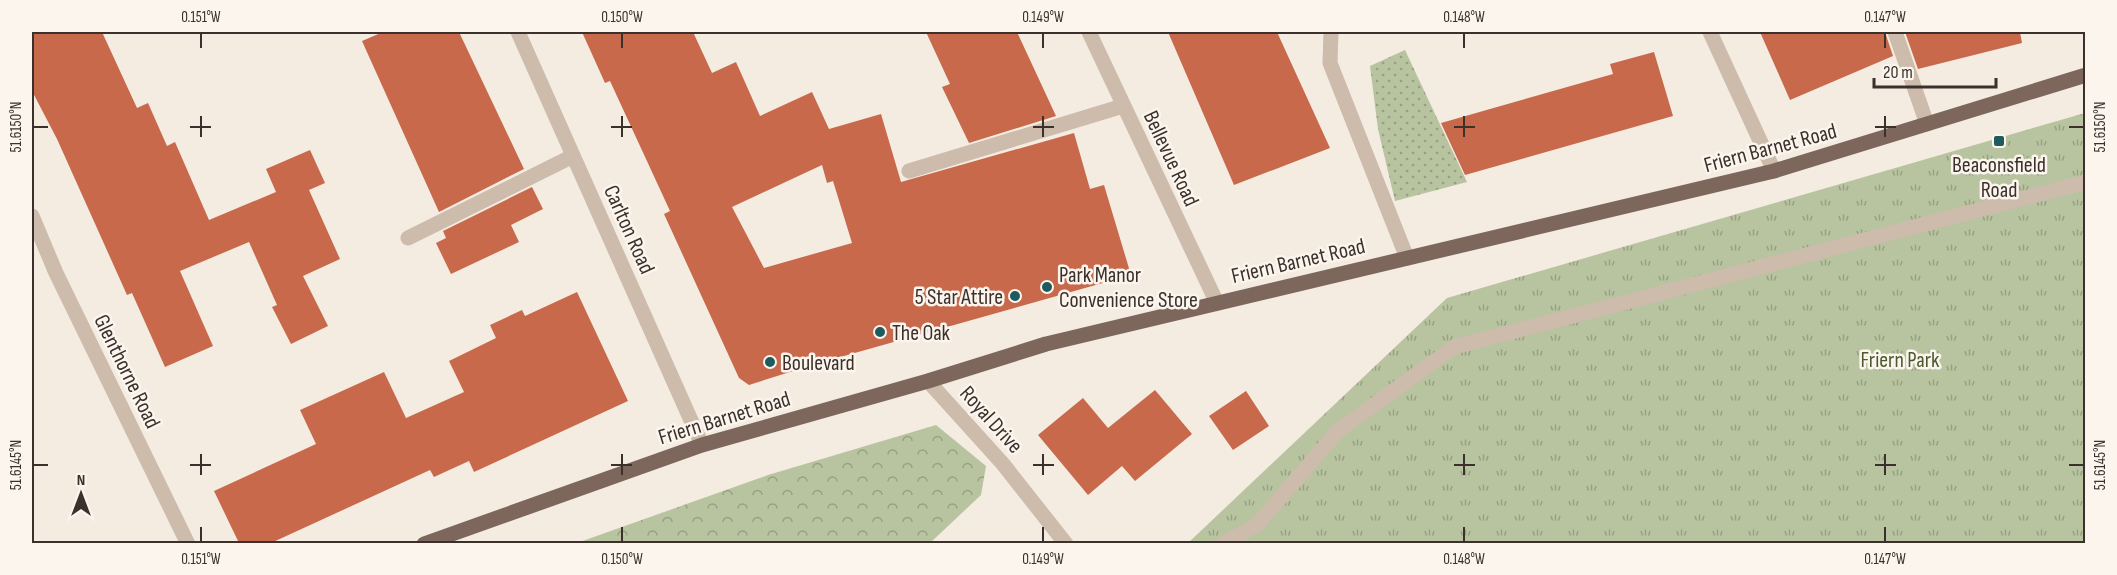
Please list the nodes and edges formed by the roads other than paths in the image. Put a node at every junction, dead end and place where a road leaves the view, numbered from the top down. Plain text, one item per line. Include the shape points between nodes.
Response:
1 (518, 32) edge
2 (1089, 32) edge
3 (1331, 32) edge
4 (1710, 32) edge
5 (1895, 32) edge
6 (2085, 75) edge
7 (1123, 106) junction
8 (1927, 124) junction
9 (573, 156) junction
10 (909, 171) dead end
11 (1774, 171) junction
12 (2085, 182) edge
13 (32, 216) edge
14 (408, 238) dead end
15 (1407, 258) junction
16 (1216, 303) junction
17 (928, 381) junction
18 (702, 445) junction
19 (188, 543) edge
20 (424, 543) edge
21 (1066, 543) edge
22 (1223, 543) edge

1 - 9 street, Carlton Road
2 - 7 street, Bellevue Road
3 - 15 street via 1330,63
4 - 11 street
5 - 8 street
6 - 8 main road, Friern Barnet Road
7 - 10 street
7 - 16 street, Bellevue Road
8 - 11 main road, Friern Barnet Road
9 - 14 street
9 - 18 street, Carlton Road
11 - 15 main road, Friern Barnet Road
12 - 22 street via 1454,347 1340,430 1257,525
13 - 19 street, Glenthorne Road
15 - 16 main road, Friern Barnet Road
16 - 17 main road, Friern Barnet Road via 1046,344
17 - 18 main road, Friern Barnet Road
17 - 21 street, Royal Drive via 1004,464
18 - 20 main road, Friern Barnet Road

